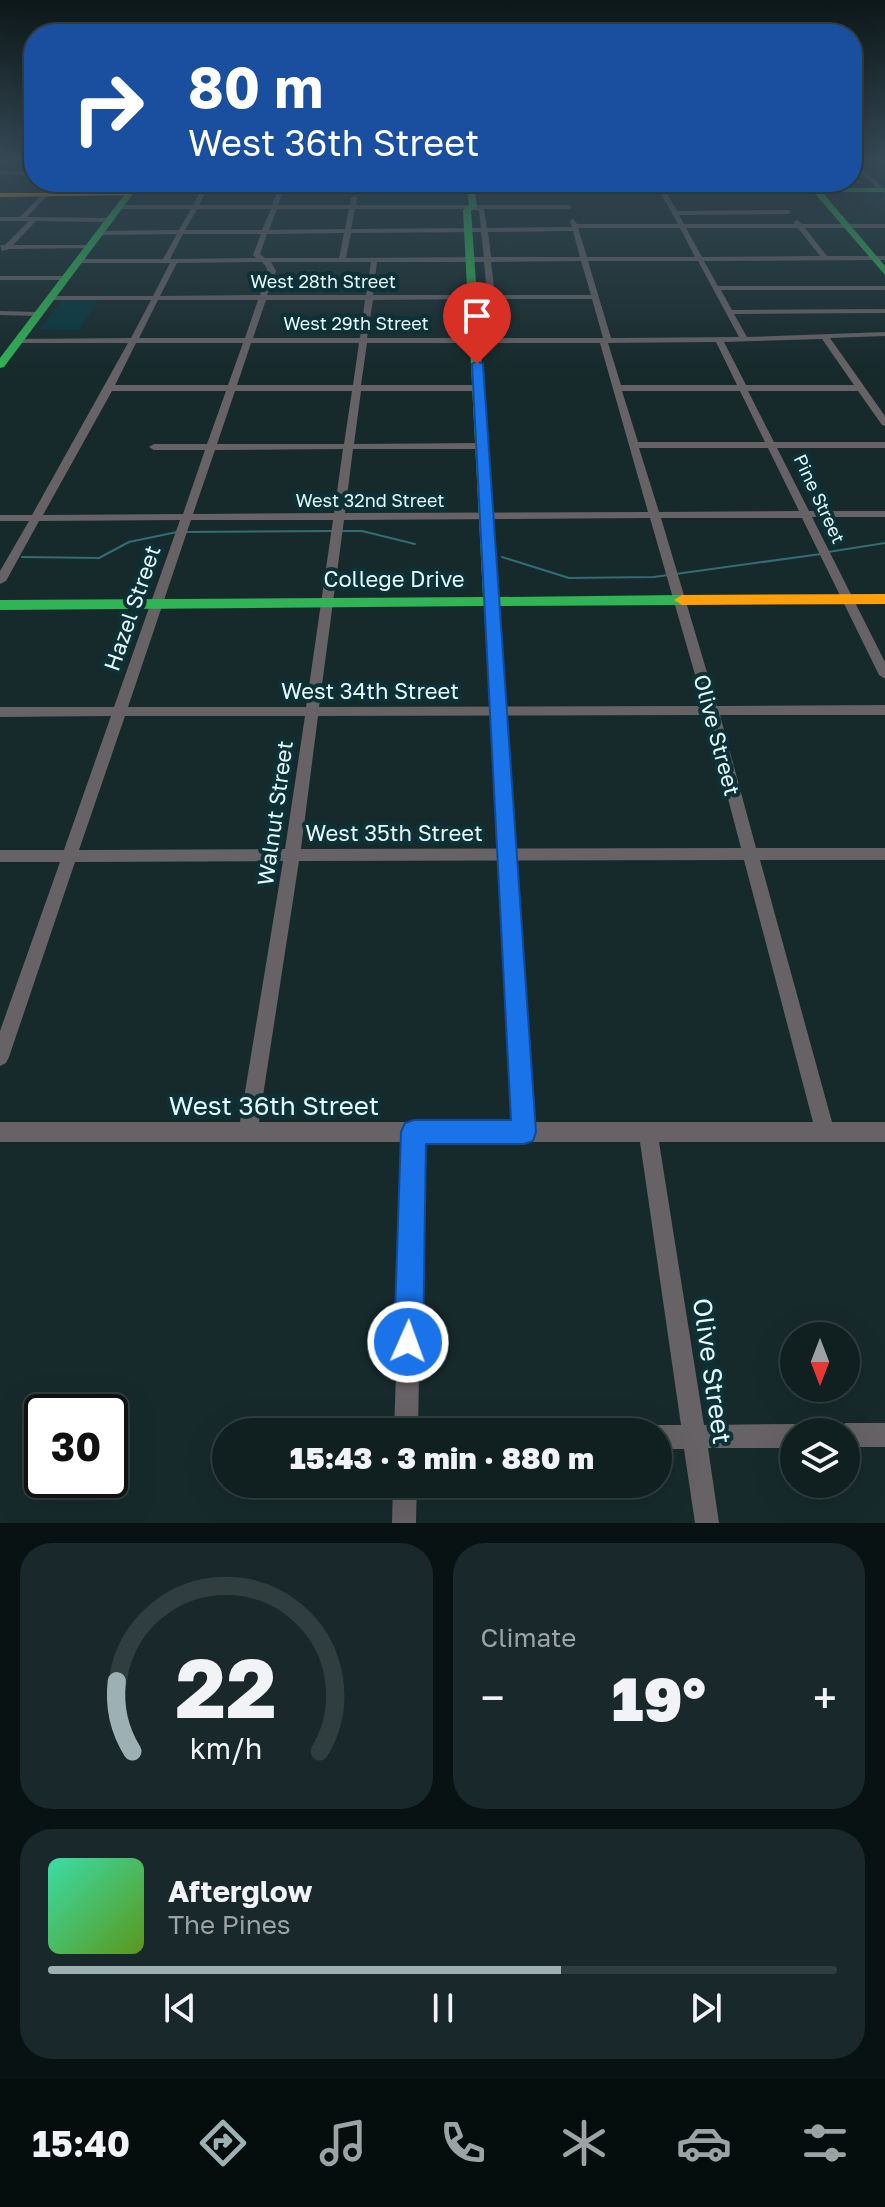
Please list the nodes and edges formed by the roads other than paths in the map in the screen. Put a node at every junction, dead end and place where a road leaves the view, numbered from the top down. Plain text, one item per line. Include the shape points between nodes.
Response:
1 (22, 231) edge
2 (59, 231) edge
3 (101, 231) edge
4 (131, 231) edge
5 (172, 231) edge
6 (410, 231) edge
7 (476, 231) edge
8 (576, 231) edge
9 (684, 231) edge
10 (804, 231) edge
11 (852, 231) edge
12 (180, 233) junction
13 (265, 233) junction
14 (348, 233) junction
15 (4, 247) edge
16 (0, 254) edge
17 (699, 259) junction
18 (826, 259) junction
19 (480, 260) junction
20 (584, 260) junction
21 (263, 261) junction
22 (342, 261) junction
23 (170, 262) junction
24 (374, 262) junction
25 (881, 263) edge
26 (0, 278) edge
27 (65, 278) junction
28 (715, 288) junction
29 (885, 288) edge
30 (596, 297) junction
31 (50, 298) junction
32 (482, 298) junction
33 (155, 299) junction
34 (262, 299) junction
35 (368, 299) junction
36 (885, 311) edge
37 (729, 312) junction
38 (0, 313) edge
39 (38, 314) junction
40 (885, 334) edge
41 (825, 337) junction
42 (744, 339) junction
43 (134, 340) junction
44 (247, 340) junction
45 (363, 340) junction
46 (476, 340) junction
47 (496, 340) junction
48 (606, 340) junction
49 (719, 340) junction
50 (6, 354) edge
51 (109, 388) junction
52 (231, 388) junction
53 (356, 388) junction
54 (478, 388) junction
55 (618, 388) junction
56 (742, 388) junction
57 (860, 388) junction
58 (885, 423) edge
59 (634, 445) junction
60 (774, 445) junction
61 (885, 445) edge
62 (348, 446) junction
63 (481, 446) junction
64 (154, 447) dead end
65 (210, 447) junction
66 (885, 514) edge
67 (655, 515) junction
68 (806, 515) junction
69 (485, 516) junction
70 (186, 517) junction
71 (0, 518) edge
72 (34, 518) junction
73 (337, 527) junction
74 (0, 581) edge
75 (847, 599) junction
76 (885, 599) edge
77 (679, 601) junction
78 (493, 603) junction
79 (325, 604) junction
80 (0, 605) edge
81 (155, 605) junction
82 (885, 675) edge
83 (885, 710) edge
84 (312, 711) junction
85 (500, 711) junction
86 (712, 711) junction
87 (0, 712) edge
88 (120, 712) junction
89 (885, 854) edge
90 (506, 855) junction
91 (749, 855) junction
92 (0, 856) edge
93 (70, 856) junction
94 (292, 856) junction
95 (0, 1057) edge
96 (0, 1132) edge
97 (248, 1132) junction
98 (414, 1132) junction
99 (524, 1132) junction
100 (648, 1132) junction
101 (825, 1132) junction
102 (885, 1132) edge
103 (406, 1418) edge
104 (860, 1435) edge
105 (885, 1435) edge
106 (780, 1436) edge
107 (672, 1437) edge
108 (693, 1437) junction
109 (405, 1498) edge
110 (404, 1523) edge
111 (707, 1523) edge

1 - 15 street
2 - 15 street
3 - 27 street
4 - 23 street
5 - 12 street
6 - 14 street
7 - 19 street
8 - 20 street, Olive Street
9 - 17 street
10 - 18 street
11 - 25 street
12 - 13 street
12 - 23 street
13 - 14 street
13 - 21 street, Hazel Street via 256,255
14 - 22 street
15 - 16 street
17 - 18 street
17 - 20 street
17 - 28 street
18 - 25 street
19 - 20 street
19 - 24 street
19 - 32 street
20 - 30 street, Olive Street
21 - 22 street
21 - 23 street
21 - 34 street, Hazel Street via 272,271
22 - 24 street
23 - 33 street
24 - 35 street, Walnut Street
26 - 27 street
27 - 31 street
28 - 29 street
28 - 37 street
30 - 32 street, West 28th Street
30 - 48 street, Olive Street
31 - 33 street, West 28th Street
31 - 39 street
32 - 35 street, West 28th Street
32 - 46 street
32 - 47 street
33 - 34 street, West 28th Street
33 - 43 street
34 - 35 street, West 28th Street
34 - 44 street, Hazel Street
35 - 45 street, Walnut Street
36 - 37 street
37 - 42 street
38 - 39 street
39 - 50 street
40 - 41 street, West 29th Street
41 - 42 street, West 29th Street
41 - 57 street
42 - 49 street, West 29th Street
43 - 44 street, West 29th Street
43 - 50 street, West 29th Street
43 - 51 street
44 - 45 street, West 29th Street
44 - 52 street, Hazel Street
45 - 46 street, West 29th Street
45 - 53 street, Walnut Street
46 - 47 street, West 29th Street
46 - 54 street
47 - 48 street, West 29th Street
48 - 49 street, West 29th Street
48 - 55 street, Olive Street
49 - 56 street, Pine Street
51 - 52 street
51 - 72 street
52 - 53 street
52 - 65 street, Hazel Street
53 - 54 street
53 - 62 street, Walnut Street
54 - 63 street
55 - 56 street
55 - 59 street, Olive Street
56 - 57 street
56 - 60 street, Pine Street
57 - 58 street
59 - 60 street
59 - 67 street, Olive Street
60 - 61 street
60 - 68 street, Pine Street
62 - 63 street
62 - 65 street
62 - 73 street, Walnut Street
63 - 69 street
64 - 65 street
65 - 70 street, Hazel Street
66 - 68 street, West 32nd Street
67 - 68 street, West 32nd Street
67 - 69 street, West 32nd Street
67 - 77 street, Olive Street
68 - 75 street, Pine Street
69 - 73 street, West 32nd Street
69 - 78 street
70 - 72 street, West 32nd Street
70 - 73 street, West 32nd Street
70 - 81 street, Hazel Street
71 - 72 street, West 32nd Street
72 - 74 street
73 - 79 street, Walnut Street
75 - 76 street, College Drive
75 - 77 street, College Drive
75 - 82 street, Pine Street
77 - 78 street, College Drive
77 - 86 street, Olive Street
78 - 79 street, College Drive
78 - 85 street
79 - 81 street, College Drive
79 - 84 street, Walnut Street
80 - 81 street, College Drive
81 - 88 street, Hazel Street
83 - 86 street, West 34th Street
84 - 85 street, West 34th Street
84 - 88 street, West 34th Street
84 - 94 street, Walnut Street
85 - 86 street, West 34th Street
85 - 90 street
86 - 91 street, Olive Street
87 - 88 street, West 34th Street
88 - 93 street, Hazel Street
89 - 91 street, West 35th Street
90 - 91 street, West 35th Street
90 - 94 street, West 35th Street
90 - 99 street
91 - 101 street, Olive Street
92 - 93 street, West 35th Street
93 - 94 street, West 35th Street
93 - 95 street, Hazel Street
94 - 97 street, Walnut Street
96 - 97 street, West 36th Street
97 - 98 street, West 36th Street
98 - 99 street, West 36th Street
98 - 103 street
99 - 100 street, West 36th Street
100 - 101 street, West 36th Street
100 - 108 street, Olive Street
101 - 102 street, West 36th Street
104 - 105 street
106 - 108 street
107 - 108 street
108 - 111 street, Olive Street
109 - 110 street

